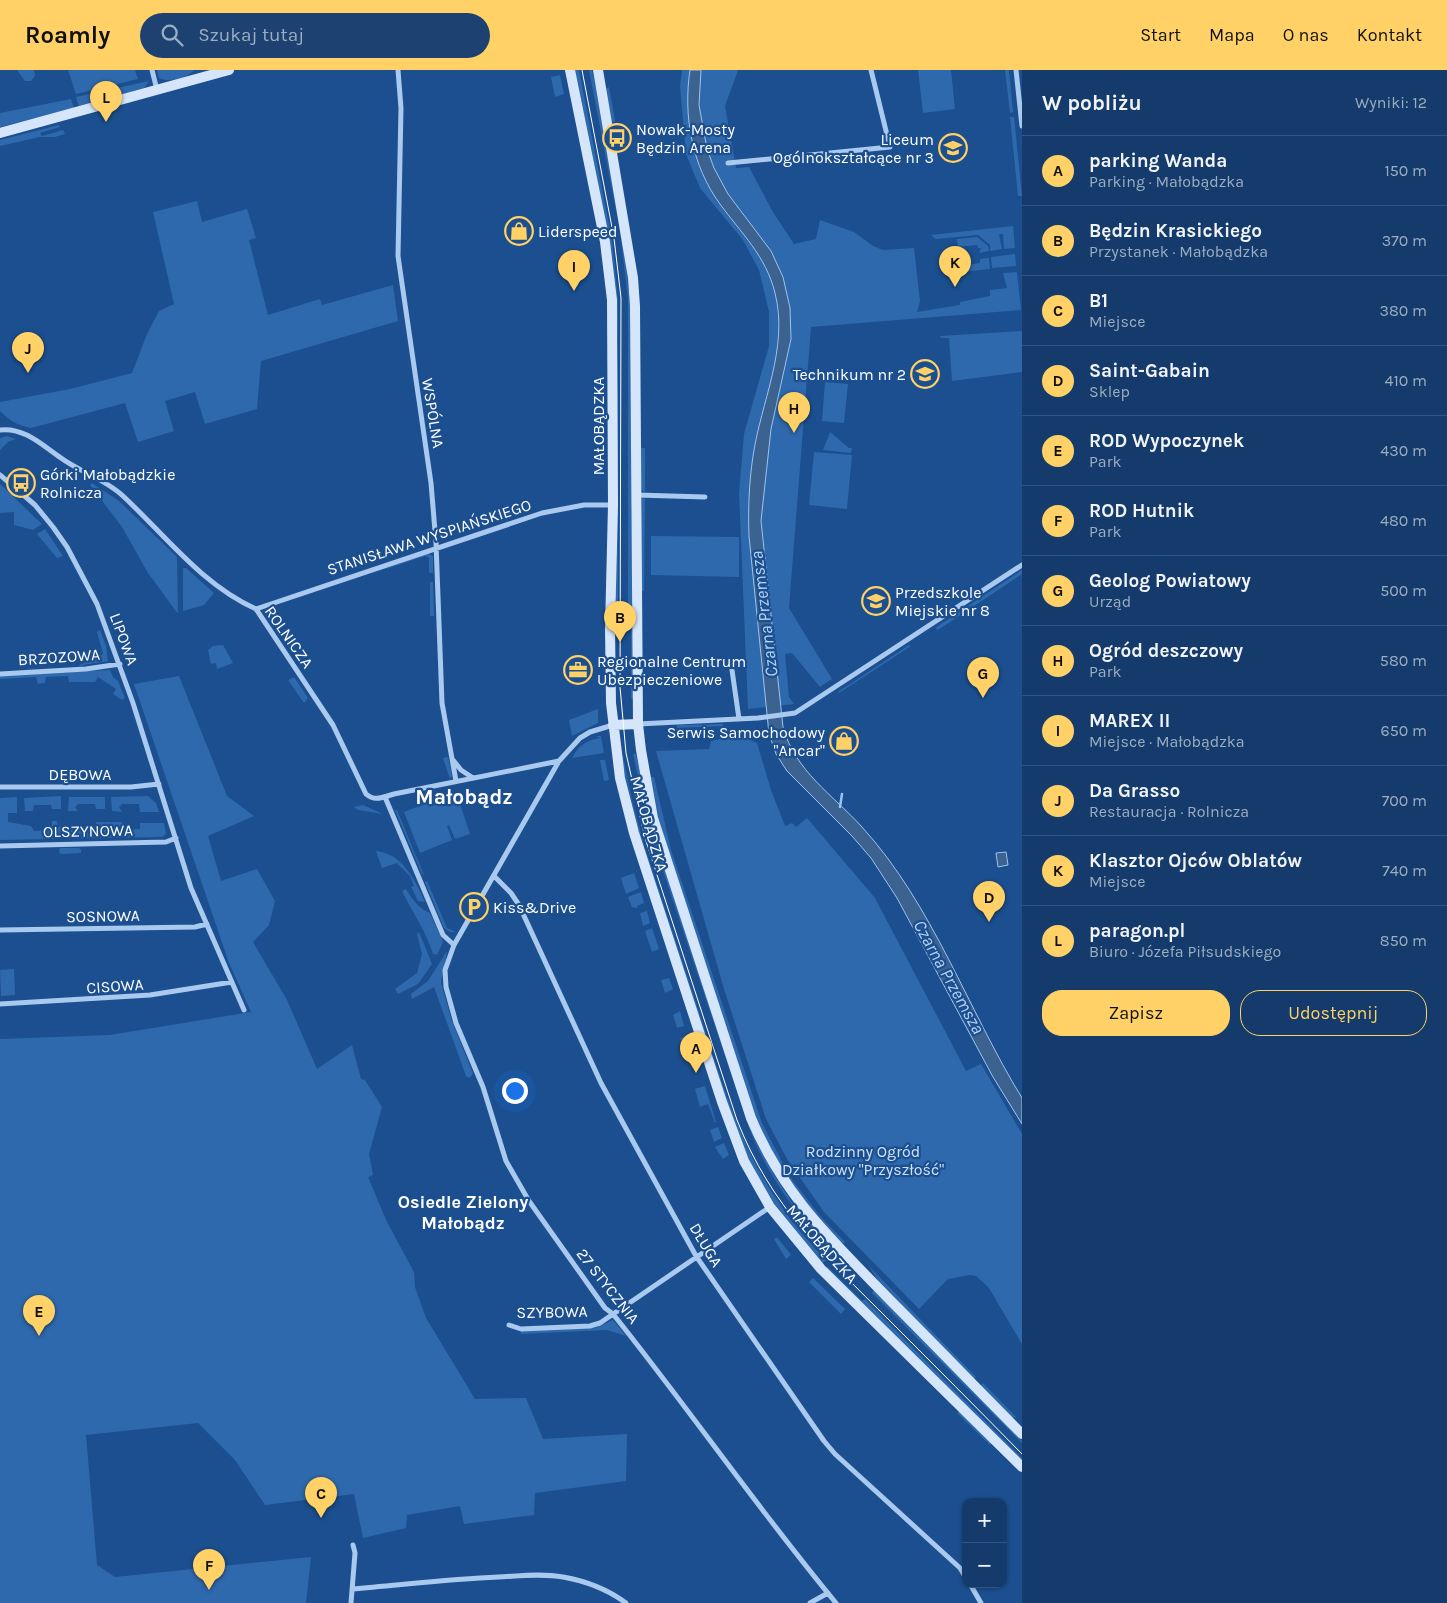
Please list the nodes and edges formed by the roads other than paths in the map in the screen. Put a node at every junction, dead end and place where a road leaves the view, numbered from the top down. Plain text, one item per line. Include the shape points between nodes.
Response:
1 (152, 70) edge
2 (229, 70) edge
3 (398, 70) edge
4 (570, 70) edge
5 (598, 70) edge
6 (871, 70) edge
7 (1016, 70) edge
8 (206, 73) edge
9 (157, 90) junction
10 (1022, 126) edge
11 (0, 133) edge
12 (728, 163) dead end
13 (0, 430) edge
14 (0, 475) edge
15 (637, 495) junction
16 (705, 497) dead end
17 (613, 505) junction
18 (436, 548) junction
19 (1022, 564) edge
20 (256, 609) junction
21 (731, 663) dead end
22 (120, 664) junction
23 (0, 674) edge
24 (739, 719) junction
25 (638, 724) junction
26 (613, 725) junction
27 (452, 759) junction
28 (559, 761) junction
29 (546, 765) junction
30 (552, 774) junction
31 (473, 778) junction
32 (456, 781) junction
33 (159, 784) junction
34 (0, 787) edge
35 (385, 797) junction
36 (176, 838) junction
37 (0, 846) edge
38 (494, 876) junction
39 (207, 924) junction
40 (0, 930) edge
41 (454, 945) junction
42 (232, 982) junction
43 (0, 1004) edge
44 (244, 1010) dead end
45 (770, 1207) junction
46 (696, 1256) junction
47 (613, 1314) junction
48 (509, 1325) dead end
49 (1022, 1434) edge
50 (1022, 1467) edge
51 (353, 1545) dead end
52 (962, 1571) edge
53 (972, 1588) edge
54 (352, 1589) junction
55 (828, 1593) junction
56 (351, 1603) edge
57 (626, 1603) edge
58 (810, 1603) edge
59 (836, 1603) edge
60 (981, 1603) edge

1 - 9 street
2 - 8 street
3 - 18 street, WSPÓLNA via 401,108 398,256 431,483
4 - 17 street, MAŁOBĄDZKA via 605,242 612,300
5 - 15 street, MAŁOBĄDZKA via 634,293
6 - 12 street via 890,147
7 - 10 street
8 - 9 street
9 - 11 street
13 - 20 street, ROLNICZA via 16,430 29,436 74,467 114,488 211,582 235,600
14 - 22 street, LIPOWA via 34,505 67,547 97,604
15 - 16 street
15 - 25 street, MAŁOBĄDZKA
17 - 18 street, STANISŁAWA WYSPIAŃSKIEGO via 584,505 542,513
17 - 26 street, MAŁOBĄDZKA via 610,628
18 - 20 street, STANISŁAWA WYSPIAŃSKIEGO
18 - 27 street, WSPÓLNA via 442,703
19 - 24 street via 809,705 782,716
20 - 35 street, ROLNICZA via 333,725 366,794 374,799
21 - 24 street
22 - 23 street, BRZOZOWA
22 - 33 street, LIPOWA
24 - 25 street
25 - 26 street
25 - 49 street, MAŁOBĄDZKA via 653,818 742,1093 768,1156 785,1184 817,1224
26 - 28 street, 27 STYCZNIA via 580,738
26 - 45 street, MAŁOBĄDZKA via 620,780 639,847 722,1102 744,1161
27 - 31 street
27 - 32 street, WSPÓLNA
28 - 29 street
28 - 30 street, 27 STYCZNIA
29 - 30 street
29 - 31 street
30 - 38 street, 27 STYCZNIA
31 - 32 street
32 - 35 street
33 - 34 street, DĘBOWA
33 - 36 street, LIPOWA
35 - 41 street via 444,935
36 - 37 street, OLSZYNOWA via 166,842
36 - 39 street, LIPOWA via 191,888
38 - 41 street, 27 STYCZNIA
38 - 46 street, DŁUGA via 519,905 601,1083
39 - 40 street, SOSNOWA via 195,927
39 - 42 street, LIPOWA
41 - 47 street, 27 STYCZNIA via 445,970 446,987 506,1161 529,1201 605,1308
42 - 43 street, CISOWA via 150,996
42 - 44 street, LIPOWA
45 - 46 street, SZYBOWA
45 - 50 street, MAŁOBĄDZKA via 820,1269
46 - 47 street, SZYBOWA
46 - 52 street, DŁUGA via 824,1441
47 - 48 street, SZYBOWA via 590,1326 521,1328
47 - 55 street, 27 STYCZNIA
51 - 54 street
53 - 60 street
54 - 56 street
54 - 57 street via 474,1578 562,1576 602,1587
55 - 58 street
55 - 59 street, 27 STYCZNIA

